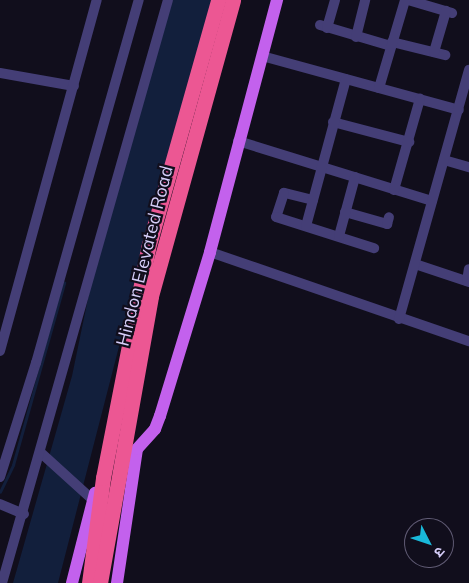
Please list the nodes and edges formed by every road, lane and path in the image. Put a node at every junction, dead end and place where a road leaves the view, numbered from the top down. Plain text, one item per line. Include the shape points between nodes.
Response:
1 (97, 0) edge
2 (139, 0) edge
3 (168, 0) edge
4 (218, 0) edge
5 (234, 0) edge
6 (277, 0) edge
7 (335, 0) edge
8 (365, 0) edge
9 (406, 0) edge
10 (356, 37) junction
11 (392, 44) junction
12 (434, 52) junction
13 (445, 55) dead end
14 (262, 56) junction
15 (469, 72) edge
16 (0, 73) edge
17 (346, 79) junction
18 (74, 86) junction
19 (379, 88) junction
20 (420, 99) junction
21 (459, 110) junction
22 (333, 122) junction
23 (238, 141) junction
24 (409, 142) junction
25 (444, 160) junction
26 (321, 167) junction
27 (469, 167) edge
28 (355, 178) junction
29 (394, 190) junction
30 (313, 200) junction
31 (432, 201) junction
32 (345, 212) junction
33 (389, 217) dead end
34 (306, 226) junction
35 (339, 236) junction
36 (374, 248) dead end
37 (210, 252) junction
38 (415, 264) junction
39 (469, 269) edge
40 (468, 281) edge
41 (400, 318) junction
42 (469, 341) edge
43 (0, 351) edge
44 (137, 449) junction
45 (42, 454) junction
46 (0, 477) edge
47 (90, 498) junction
48 (0, 504) edge
49 (24, 514) junction
50 (76, 582) edge
51 (2, 583) edge
52 (89, 583) edge
53 (100, 583) edge
54 (117, 583) edge

1 - 18 street
2 - 46 street via 34,372
3 - 45 street
4 - 52 highway, Hindon Elevated Road via 148,248 103,478
5 - 53 highway, Hindon Elevated Road via 151,296
6 - 14 main road
7 - 10 street via 323,26
8 - 10 street
9 - 11 street
9 - 12 street via 449,12
10 - 11 street
11 - 12 street
11 - 19 street
12 - 13 street
14 - 17 street
14 - 23 main road
15 - 21 street
16 - 18 street
17 - 19 street
17 - 22 street
18 - 43 street
19 - 20 street
20 - 21 street
20 - 24 street
21 - 25 street
22 - 24 street
22 - 26 street
23 - 26 street
23 - 37 main road
24 - 29 street
25 - 27 street
25 - 31 street
26 - 28 street
26 - 30 street
28 - 29 street
28 - 32 street
29 - 31 street
30 - 34 street
30 - 34 street via 284,193 276,214 279,219
31 - 38 street
32 - 33 street via 387,224
32 - 35 street
34 - 35 street
35 - 36 street
37 - 41 street
37 - 44 main road via 160,416 155,429
38 - 40 street
38 - 41 street
39 - 40 street
41 - 42 street
44 - 47 main road via 101,458
44 - 54 main road
45 - 47 street
45 - 49 street
47 - 50 main road
48 - 49 street
49 - 51 street

